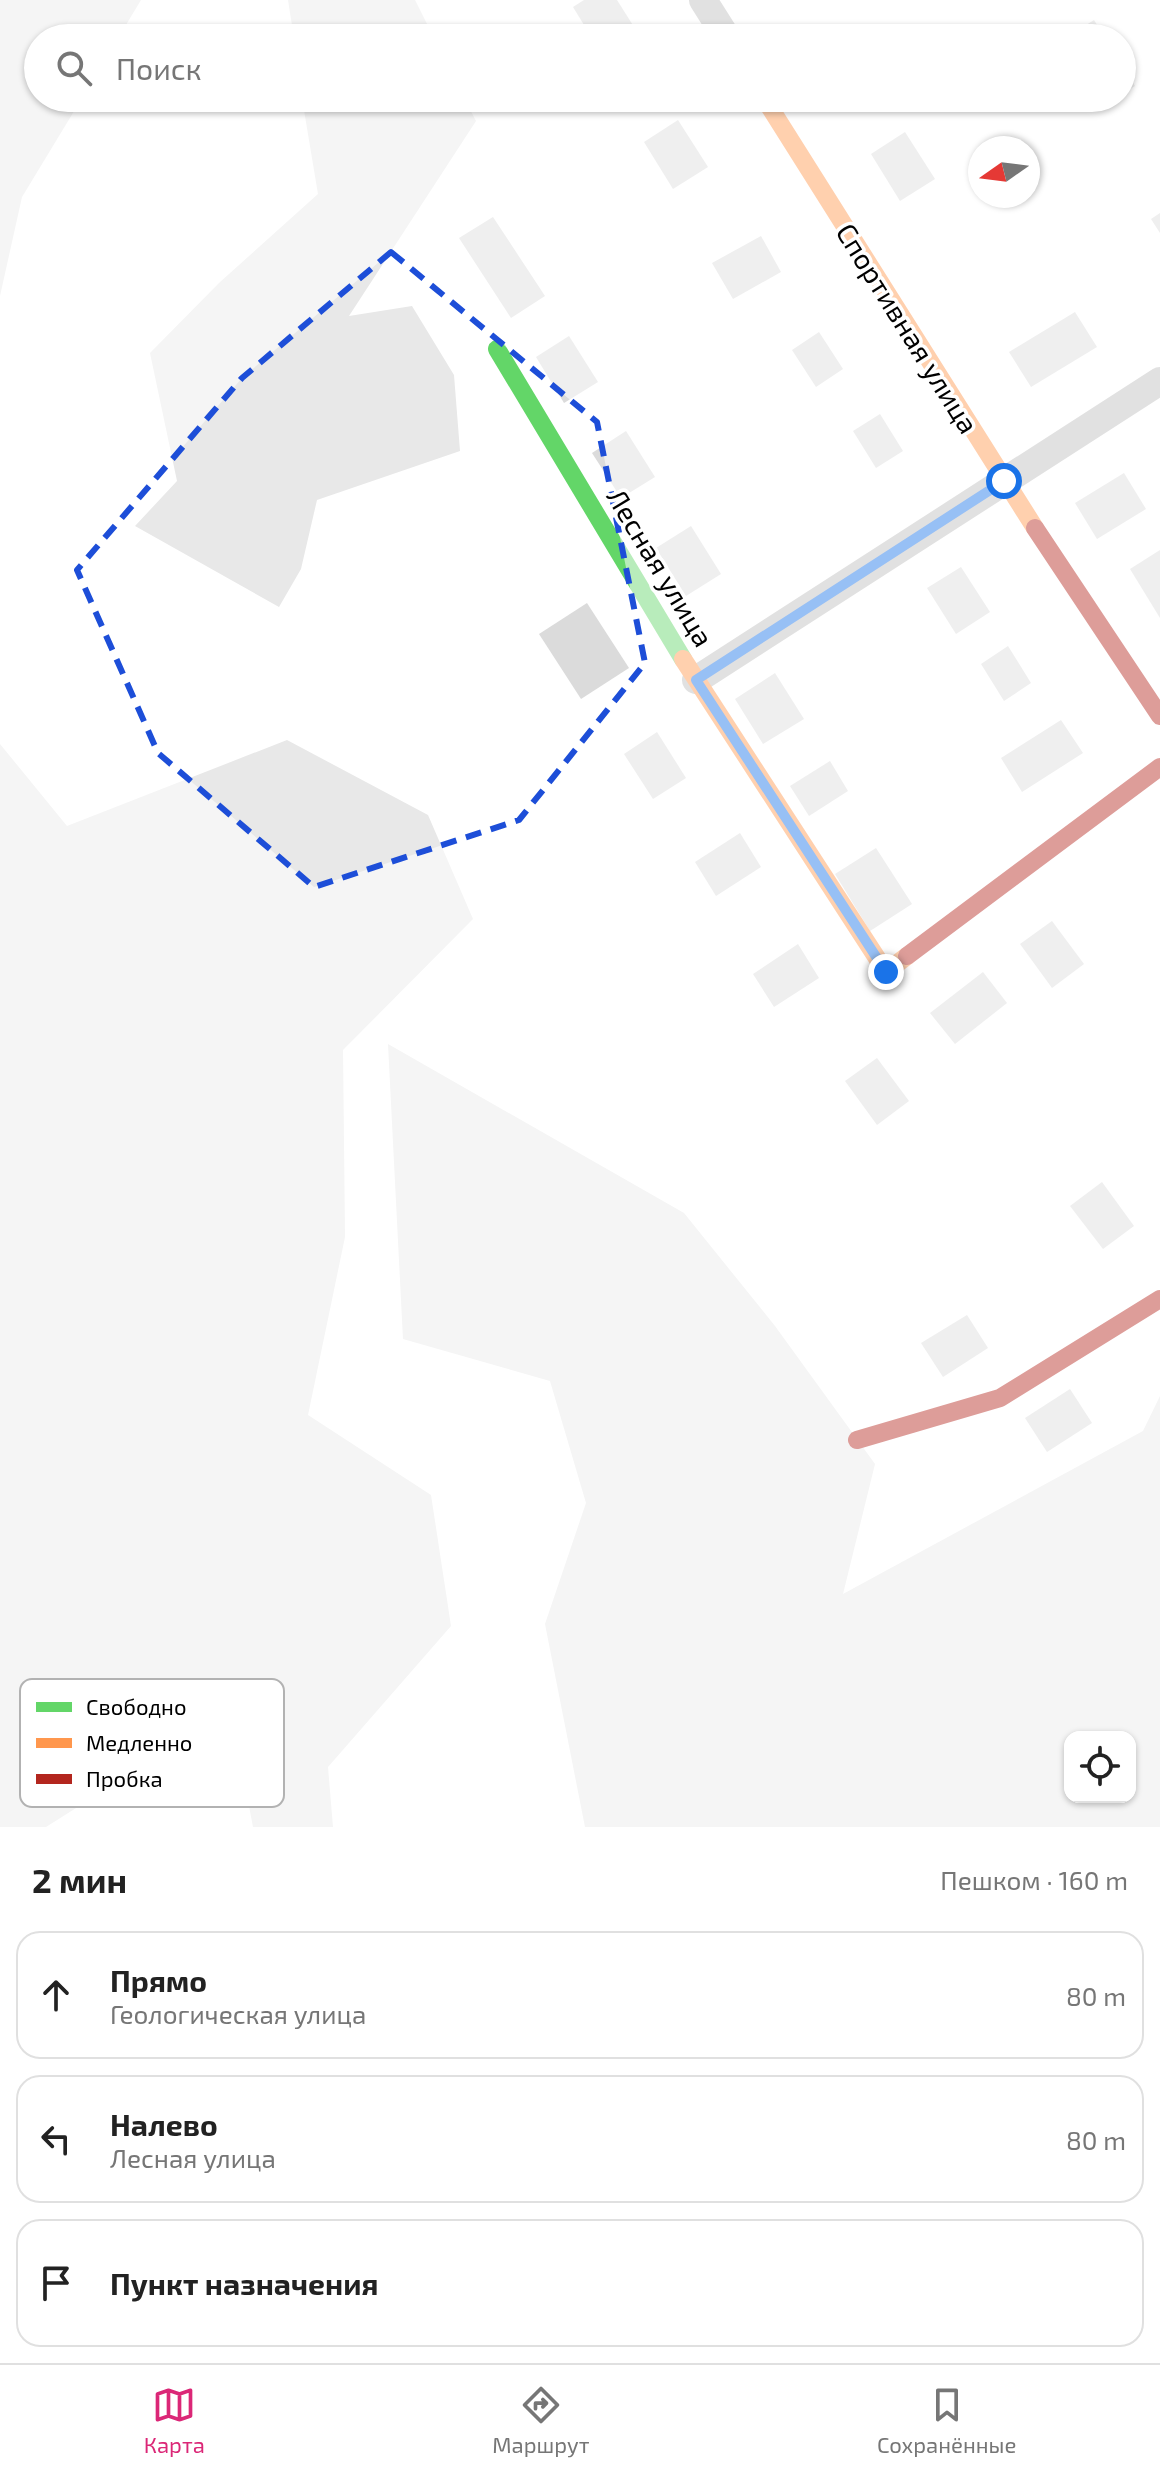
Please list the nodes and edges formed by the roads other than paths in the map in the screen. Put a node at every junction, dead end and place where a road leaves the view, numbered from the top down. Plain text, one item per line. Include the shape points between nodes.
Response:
1 (703, 0) edge
2 (718, 24) edge
3 (773, 112) edge
4 (497, 349) dead end
5 (1160, 381) edge
6 (1004, 481) junction
7 (696, 680) junction
8 (1160, 716) edge
9 (1160, 767) edge
10 (1160, 1299) edge
11 (857, 1440) dead end

1 - 2 street
3 - 6 street, Спортивная улица
4 - 7 street, Лесная улица
5 - 6 street
6 - 7 street
6 - 8 street, Спортивная улица
7 - 9 street, Лесная улица via 886,972
10 - 11 street via 1000,1398

